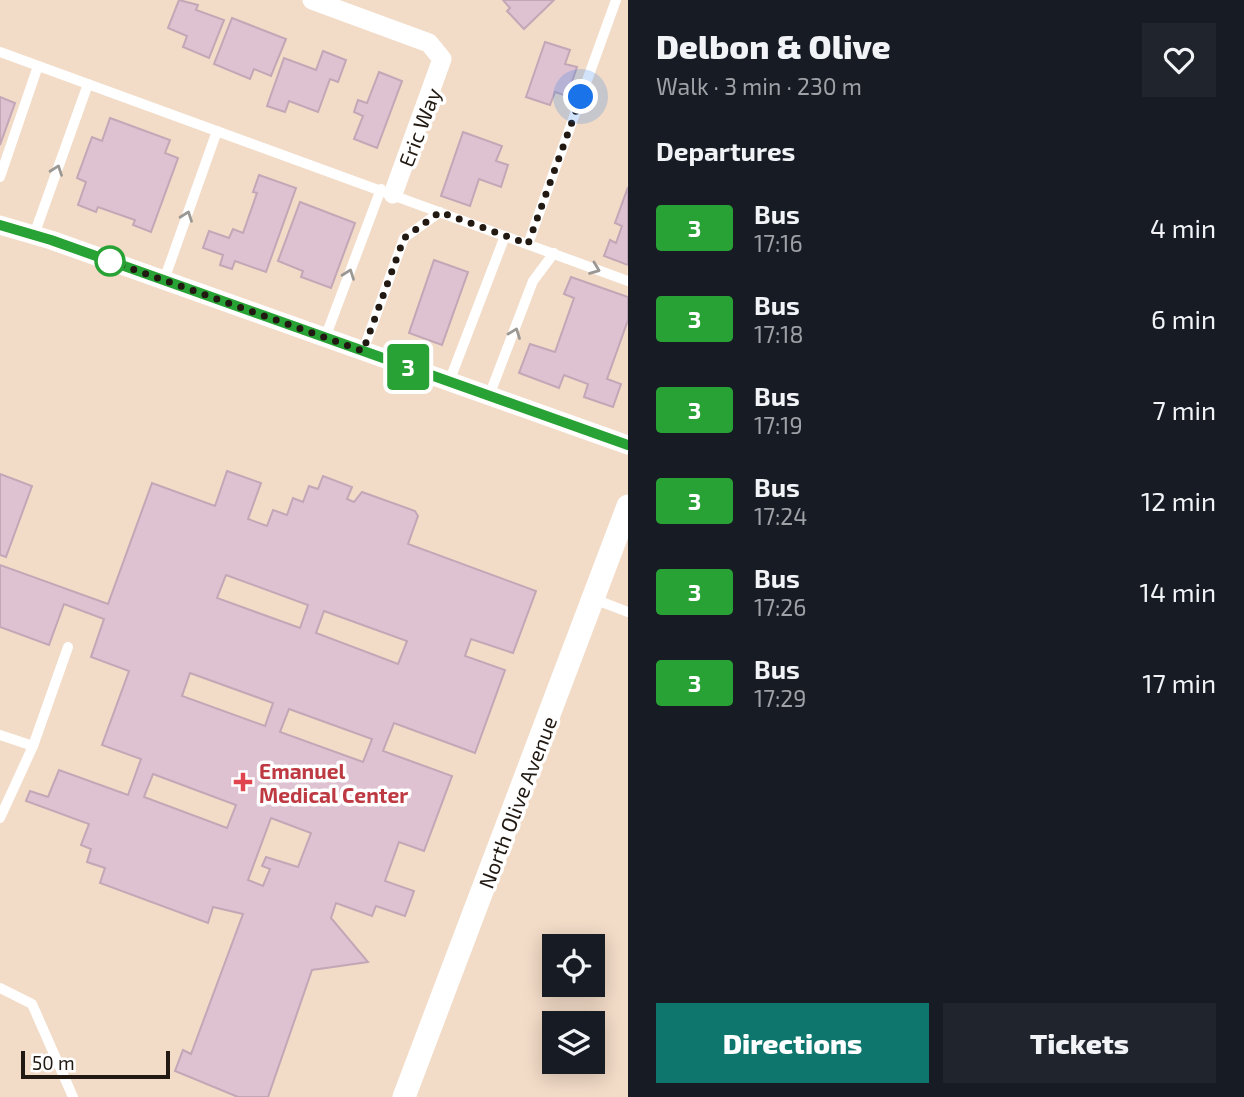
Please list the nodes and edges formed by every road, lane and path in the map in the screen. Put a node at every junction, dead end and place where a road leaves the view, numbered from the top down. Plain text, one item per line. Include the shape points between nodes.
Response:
1 (312, 0) edge
2 (616, 0) edge
3 (0, 52) edge
4 (38, 66) junction
5 (88, 84) junction
6 (217, 131) junction
7 (0, 177) edge
8 (387, 192) junction
9 (440, 212) junction
10 (0, 225) edge
11 (34, 234) junction
12 (505, 236) junction
13 (528, 244) junction
14 (554, 253) junction
15 (163, 280) junction
16 (628, 281) edge
17 (325, 338) junction
18 (363, 351) junction
19 (449, 382) junction
20 (489, 396) junction
21 (628, 445) edge
22 (628, 506) edge
23 (593, 598) junction
24 (628, 612) edge
25 (68, 647) dead end
26 (0, 735) edge
27 (33, 746) junction
28 (0, 818) edge
29 (0, 988) edge
30 (73, 1097) edge
31 (404, 1097) edge

1 - 8 street, Eric Way via 429,43 443,59
2 - 13 lane
3 - 4 lane
4 - 5 lane
4 - 7 lane
5 - 6 lane
11 -> 5 lane
6 - 8 lane
15 -> 6 lane
8 - 9 lane
17 -> 8 lane
9 - 12 lane
9 - 18 lane via 404,238
10 - 11 street
11 - 15 street
12 - 13 lane
12 - 19 lane
13 - 14 lane
14 -> 16 lane
20 -> 14 lane via 533,281
15 - 17 street
17 - 18 street
18 - 19 street
19 - 20 street
20 - 21 street
22 - 23 street, North Olive Avenue
23 - 24 lane
23 - 31 street, North Olive Avenue
25 - 27 lane
26 - 27 lane
27 - 28 lane
29 - 30 lane via 32,1004

